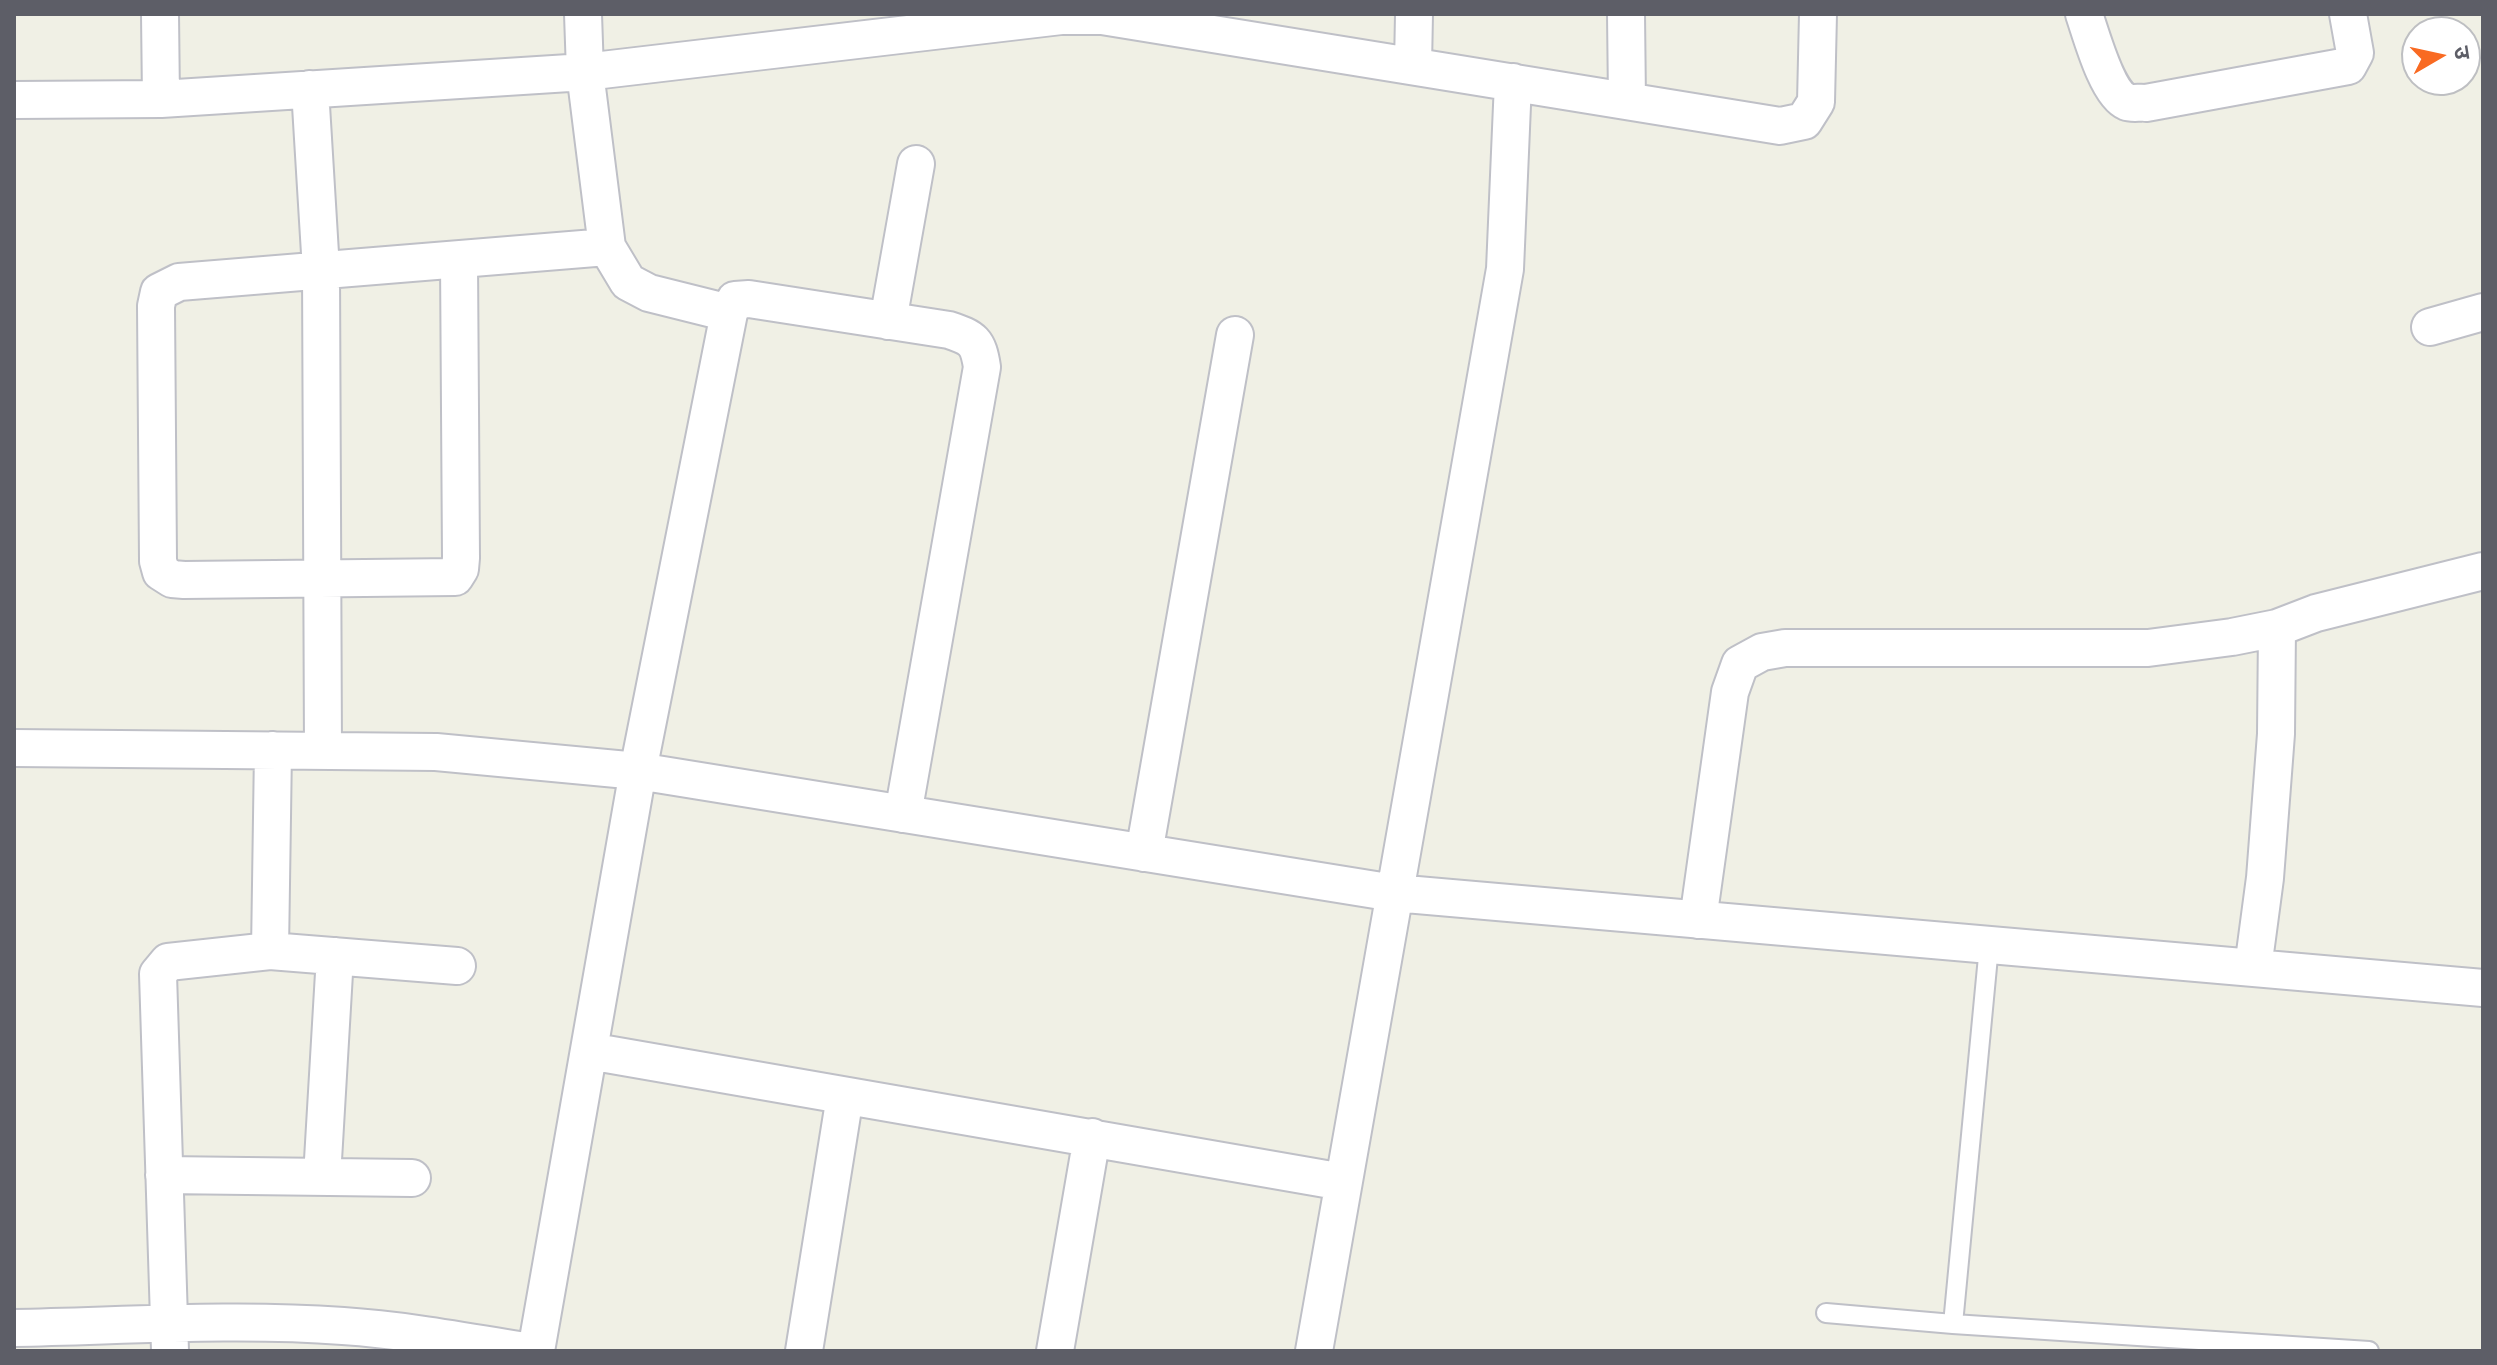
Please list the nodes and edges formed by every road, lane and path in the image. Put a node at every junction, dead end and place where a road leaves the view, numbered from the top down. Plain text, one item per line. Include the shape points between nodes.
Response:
1 (160, 14) edge
2 (583, 14) edge
3 (1414, 14) edge
4 (1626, 14) edge
5 (1818, 14) edge
6 (2084, 14) edge
7 (2348, 14) edge
8 (1190, 22) edge
9 (1413, 66) junction
10 (585, 72) junction
11 (1513, 82) junction
12 (310, 89) junction
13 (161, 99) junction
14 (14, 100) edge
15 (1627, 101) junction
16 (916, 164) dead end
17 (607, 247) junction
18 (459, 260) junction
19 (321, 270) junction
20 (2483, 312) edge
21 (729, 313) junction
22 (888, 321) junction
23 (2430, 327) dead end
24 (1235, 335) dead end
25 (2483, 571) edge
26 (322, 579) junction
27 (2277, 628) junction
28 (14, 748) edge
29 (273, 750) junction
30 (323, 751) junction
31 (638, 771) junction
32 (903, 814) junction
33 (1144, 853) junction
34 (1394, 893) junction
35 (1698, 920) junction
36 (1989, 946) junction
37 (270, 951) junction
38 (335, 956) junction
39 (457, 966) dead end
40 (2253, 968) junction
41 (2483, 988) edge
42 (589, 1051) junction
43 (845, 1096) junction
44 (1092, 1137) junction
45 (164, 1175) junction
46 (322, 1177) junction
47 (412, 1178) dead end
48 (1343, 1182) junction
49 (1826, 1313) dead end
50 (1953, 1324) junction
51 (14, 1328) edge
52 (170, 1338) edge
53 (524, 1351) edge
54 (536, 1351) edge
55 (804, 1351) edge
56 (1055, 1351) edge
57 (1314, 1351) edge
58 (2369, 1351) edge

1 - 13 street
2 - 10 street
3 - 9 street
4 - 15 street
5 - 15 street via 1816,102 1804,121 1780,126
6 - 7 street via 2114,91 2126,102 2146,103 2348,66 2355,53
8 - 9 street
8 - 10 street via 1061,16
9 - 11 street
10 - 12 street
10 - 17 street
11 - 15 street
11 - 34 street via 1505,269
12 - 13 street
12 - 19 street
13 - 14 street
16 - 22 street
17 - 18 street
17 - 21 street via 628,282 649,293
18 - 19 street
18 - 26 street via 460,569 455,577 444,579
19 - 26 street
19 - 26 street via 179,282 159,292 156,306 161,572 184,580
20 - 23 street
21 - 22 street via 735,300 749,299
21 - 31 street
22 - 32 street via 969,336 980,349 982,367
24 - 33 street
25 - 27 street via 2316,613
26 - 30 street
27 - 35 street via 2148,648 1762,652 1740,664 1730,692
27 - 40 street via 2276,734
28 - 29 street
29 - 30 street
29 - 37 street
30 - 31 street via 436,752
31 - 32 street
31 - 42 street
32 - 33 street
33 - 34 street
34 - 35 street
34 - 48 street
35 - 36 street
36 - 40 street
36 - 50 lane
37 - 38 street
37 - 45 street via 168,962 158,974
38 - 39 street
38 - 46 street
40 - 41 street
42 - 43 street
42 - 54 street
43 - 44 street
43 - 55 street
44 - 48 street
44 - 56 street
45 - 46 street
45 - 52 street
46 - 47 street
48 - 57 street
49 - 50 lane
50 - 58 lane
51 - 52 street
52 - 53 street via 263,1323 405,1331

